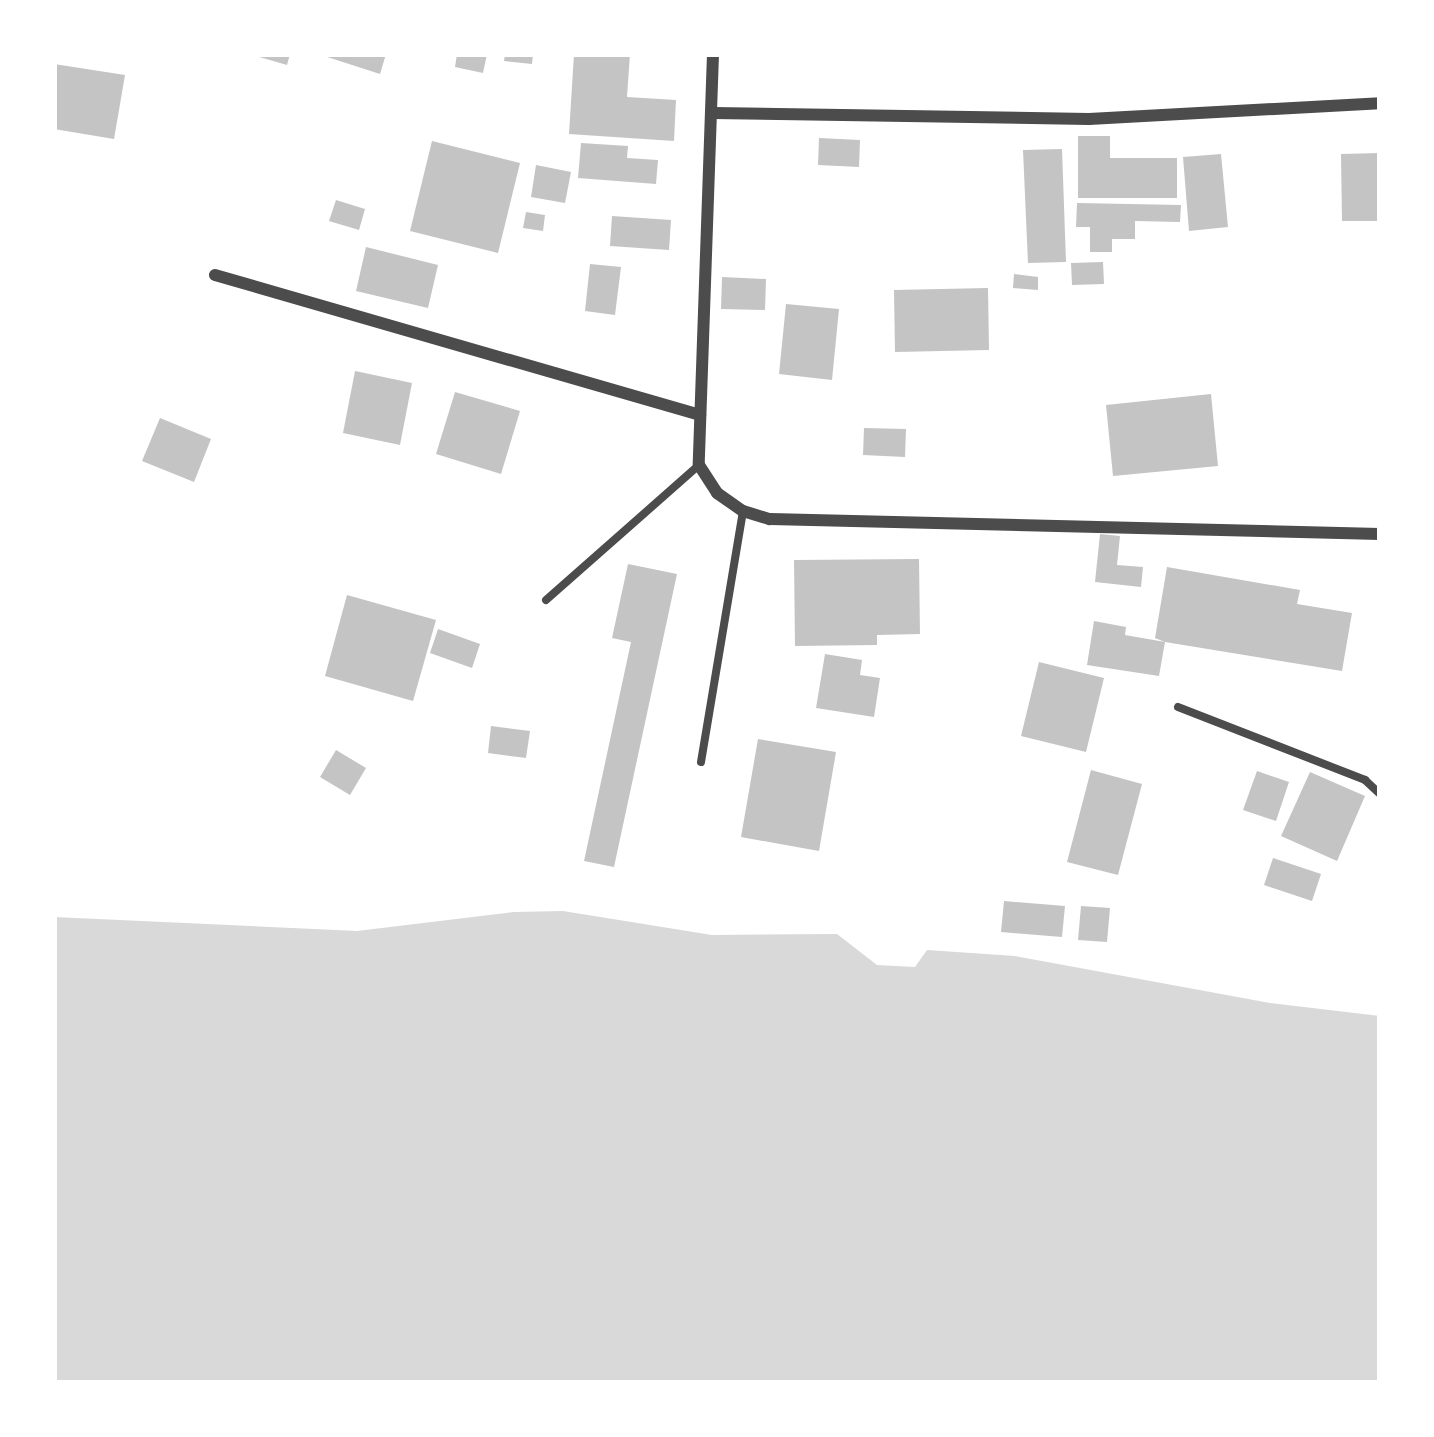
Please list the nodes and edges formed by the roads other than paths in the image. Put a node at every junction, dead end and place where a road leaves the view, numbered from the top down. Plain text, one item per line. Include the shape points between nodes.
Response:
1 (713, 54) edge
2 (1380, 103) edge
3 (712, 113) junction
4 (215, 275) dead end
5 (700, 416) junction
6 (699, 465) junction
7 (743, 511) junction
8 (1380, 534) edge
9 (546, 599) dead end
10 (1178, 707) dead end
11 (701, 762) dead end
12 (1380, 794) edge

1 - 3 street
2 - 3 street via 1089,118
3 - 5 street
4 - 5 street
5 - 6 street
6 - 7 street
6 - 9 lane
7 - 8 street via 770,519
7 - 11 lane
10 - 12 lane via 1365,779

